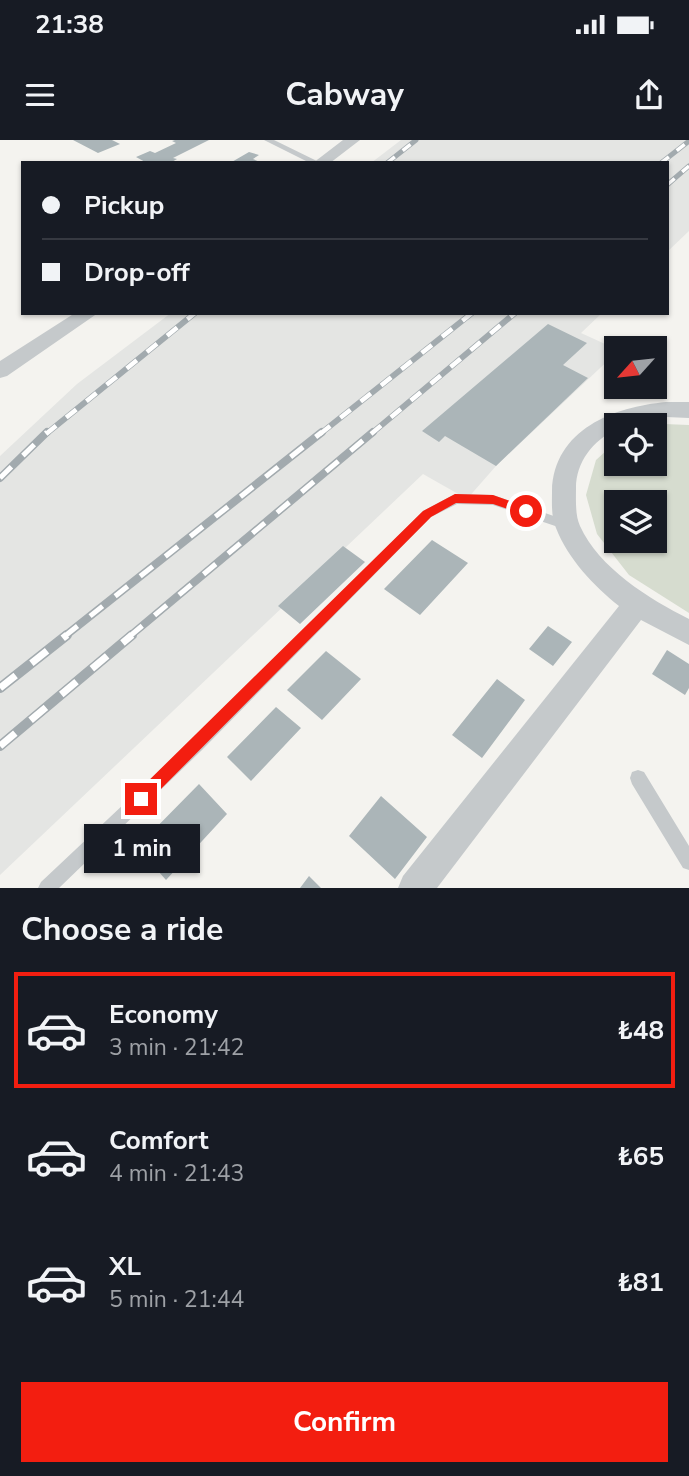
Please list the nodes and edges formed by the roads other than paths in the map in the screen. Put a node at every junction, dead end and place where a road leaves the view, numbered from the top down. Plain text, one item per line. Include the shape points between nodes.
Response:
1 (268, 140) edge
2 (353, 140) edge
3 (315, 161) edge
4 (322, 161) edge
5 (86, 315) edge
6 (0, 371) edge
7 (689, 410) edge
8 (567, 526) junction
9 (636, 606) junction
10 (689, 633) edge
11 (638, 778) dead end
12 (689, 862) edge
13 (47, 888) edge
14 (415, 888) edge

1 - 3 lane
2 - 4 street
5 - 6 street
7 - 8 street via 631,413 596,428 572,453 565,475
8 - 9 street via 594,567
8 - 13 lane via 493,500 455,499 427,514 207,736
9 - 10 street
9 - 14 street
11 - 12 lane

